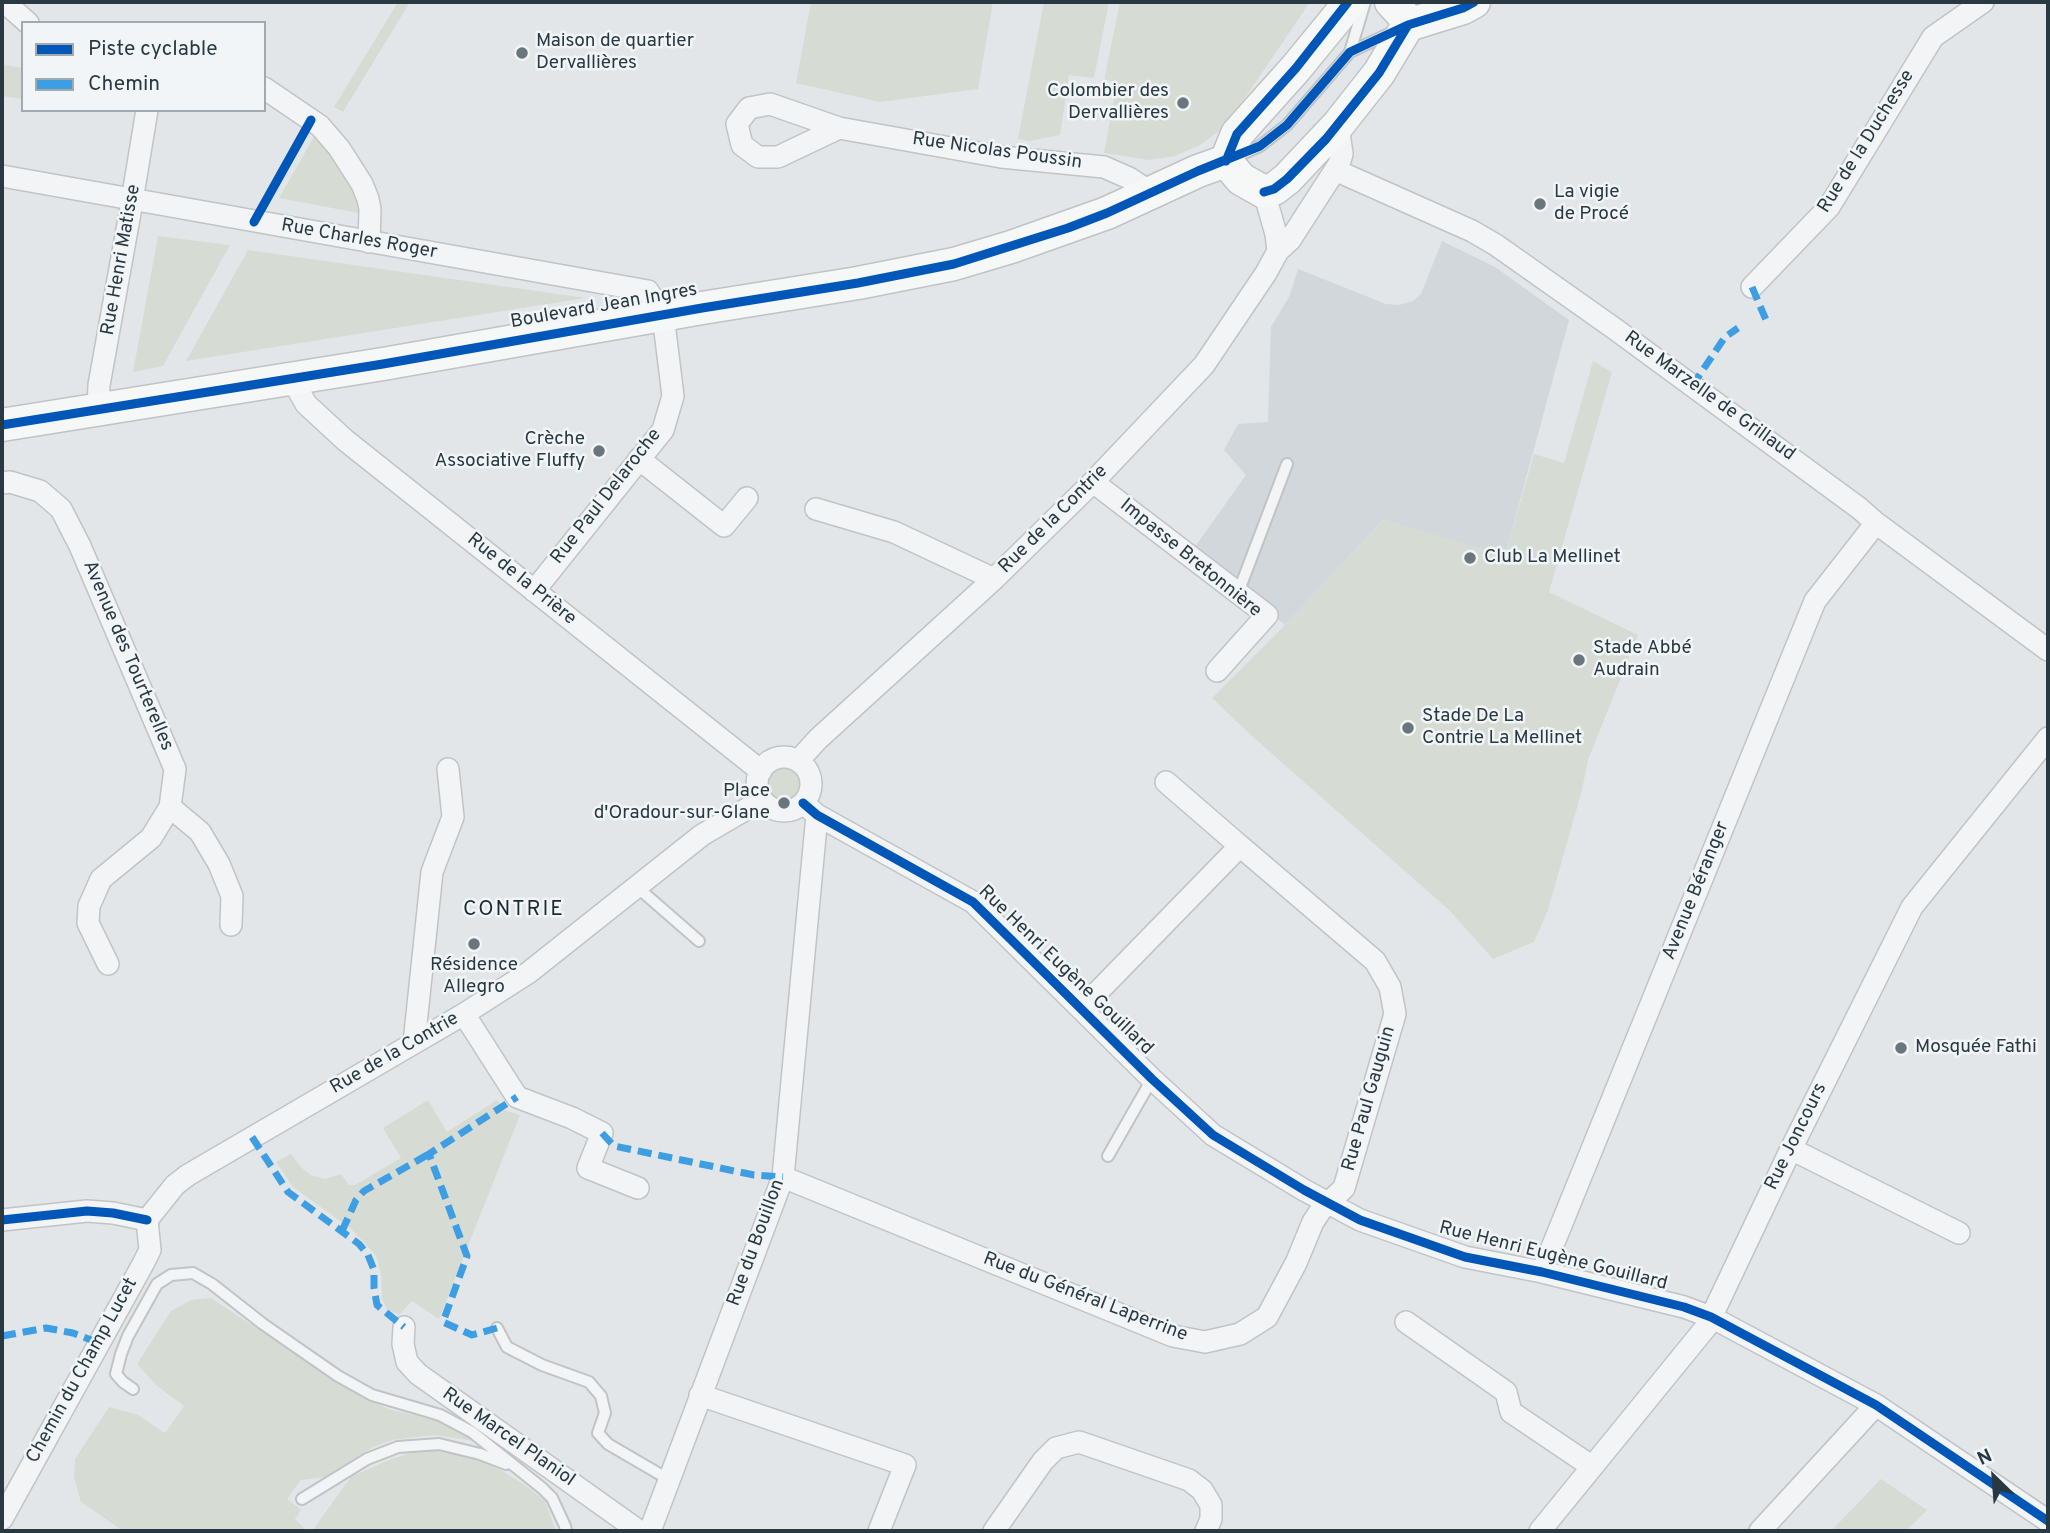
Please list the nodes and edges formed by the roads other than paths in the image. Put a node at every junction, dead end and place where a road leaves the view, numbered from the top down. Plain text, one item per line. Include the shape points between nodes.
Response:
1 (8, 2) edge
2 (1983, 2) edge
3 (1353, 3) edge
4 (1469, 5) edge
5 (1400, 13) edge
6 (26, 21) edge
7 (1350, 52) junction
8 (266, 90) edge
9 (147, 112) edge
10 (1338, 125) junction
11 (838, 128) dead end
12 (1212, 166) junction
13 (1342, 174) junction
14 (2, 176) edge
15 (1150, 192) junction
16 (1264, 192) junction
17 (132, 200) junction
18 (369, 242) junction
19 (1278, 251) junction
20 (1752, 287) dead end
21 (663, 315) junction
22 (292, 379) junction
23 (98, 410) junction
24 (2, 425) edge
25 (639, 459) junction
26 (1287, 464) dead end
27 (1093, 482) junction
28 (2, 483) edge
29 (747, 498) dead end
30 (816, 509) dead end
31 (1876, 523) junction
32 (994, 579) junction
33 (534, 591) junction
34 (1238, 593) junction
35 (2048, 650) edge
36 (1217, 671) dead end
37 (2048, 738) edge
38 (798, 761) junction
39 (448, 769) dead end
40 (761, 771) junction
41 (1166, 782) dead end
42 (762, 800) junction
43 (170, 807) junction
44 (810, 809) junction
45 (1240, 846) junction
46 (637, 887) junction
47 (231, 925) dead end
48 (699, 941) dead end
49 (108, 964) dead end
50 (1082, 1009) junction
51 (464, 1014) junction
52 (414, 1043) junction
53 (1152, 1079) junction
54 (1791, 1149) junction
55 (1108, 1156) dead end
56 (783, 1177) junction
57 (638, 1188) dead end
58 (1329, 1203) junction
59 (2, 1220) edge
60 (147, 1220) junction
61 (1959, 1233) dead end
62 (1542, 1272) junction
63 (1711, 1317) junction
64 (1406, 1322) dead end
65 (404, 1327) dead end
66 (497, 1328) dead end
67 (133, 1389) dead end
68 (701, 1395) junction
69 (1876, 1405) junction
70 (1591, 1466) junction
71 (518, 1469) junction
72 (668, 1479) junction
73 (302, 1499) dead end
74 (2, 1519) edge
75 (2048, 1521) edge
76 (654, 1528) edge
77 (566, 1531) edge
78 (879, 1531) edge
79 (994, 1531) edge
80 (1206, 1531) edge
81 (1540, 1531) edge
82 (1760, 1531) edge

1 - 6 street
2 - 20 street, Rue de la Duchesse via 1933,37 1829,207
3 - 7 lane
3 - 12 main road
4 - 5 main road
5 - 7 lane
5 - 10 main road via 1379,73
7 - 12 lane via 1281,130 1260,146
8 - 18 street via 320,126 339,148 368,199
9 - 17 street, Rue Henri Matisse
10 - 13 street
10 - 16 main road via 1287,179
11 - 15 street, Rue Nicolas Poussin via 1001,156 1104,167
12 - 15 main road, Boulevard Jean Ingres
12 - 16 main road
13 - 19 street, Rue de la Contrie
13 - 31 street, Rue Marzelle de Grillaud via 1496,245
14 - 17 street, Rue Charles Roger
15 - 21 main road, Boulevard Jean Ingres via 1069,228 954,264
16 - 19 street
17 - 18 street, Rue Charles Roger
17 - 23 street, Rue Henri Matisse
18 - 21 street, Rue Charles Roger via 648,291
19 - 27 street, Rue de la Contrie via 1204,365
21 - 22 main road, Boulevard Jean Ingres
21 - 25 street, Rue Paul Delaroche via 673,396 663,430
22 - 23 main road, Boulevard Jean Ingres
22 - 33 street, Rue de la Prière via 319,418
23 - 24 main road, Boulevard Jean Ingres
25 - 29 street via 724,526
25 - 33 street, Rue Paul Delaroche
26 - 34 lane
27 - 32 street, Rue de la Contrie
27 - 34 street, Impasse Bretonnière
28 - 43 street, Avenue des Tourterelles via 10,481 40,491 61,509 175,769
30 - 32 street via 894,532
31 - 35 street, Rue Marzelle de Grillaud
31 - 62 street, Avenue Béranger via 1815,601
32 - 38 street, Rue de la Contrie
33 - 40 street, Rue de la Prière
34 - 36 street, Impasse Bretonnière via 1267,615
37 - 54 street, Rue Joncours via 1912,907
38 - 40 street via 779,758
38 - 44 street via 811,781
39 - 52 street via 453,817 432,872
40 - 42 street via 757,787
41 - 45 street, Rue Paul Gauguin
42 - 44 street via 782,811
42 - 46 street, Rue de la Contrie via 702,835
43 - 47 street via 200,832 219,864 232,896
43 - 49 street, Avenue des Tourterelles via 151,838 101,879 89,906 88,923
44 - 50 street, Rue Henri Eugène Gouillard via 973,902
44 - 56 street, Rue du Bouillon
45 - 50 street
45 - 58 street, Rue Paul Gauguin via 1375,961 1390,986 1395,1014 1344,1188
46 - 48 lane
46 - 51 street, Rue de la Contrie via 528,973
50 - 53 street, Rue Henri Eugène Gouillard
51 - 52 street, Rue de la Contrie
51 - 57 street via 517,1097 603,1133 588,1168
52 - 60 street, Rue de la Contrie via 188,1175
53 - 55 lane
53 - 58 street, Rue Henri Eugène Gouillard via 1213,1135
54 - 61 street
54 - 63 street, Rue Joncours
56 - 58 street, Rue du Général Laperrine via 1173,1336 1205,1342 1240,1334 1267,1317 1313,1222
56 - 68 street, Rue du Bouillon
58 - 62 street, Rue Henri Eugène Gouillard via 1360,1220 1465,1257
59 - 60 street via 87,1211
60 - 74 street, Chemin du Champ Lucet via 150,1250
62 - 63 street, Rue Henri Eugène Gouillard
63 - 69 street, Rue Henri Eugène Gouillard
63 - 70 street, Rue Joncours
64 - 70 street via 1506,1392 1511,1412
65 - 76 street, Rue Marcel Planiol via 407,1362 418,1374
66 - 72 lane via 507,1347 589,1382 601,1396 605,1413 598,1433 608,1444
67 - 71 lane via 116,1374 128,1336 157,1284 171,1275 192,1273 338,1376 372,1395 440,1415
68 - 72 street, Rue du Bouillon
68 - 78 street via 905,1465
69 - 75 street, Rue Henri Eugène Gouillard
69 - 82 street
70 - 81 street, Rue Joncours
71 - 73 lane via 439,1444 398,1447 368,1459
71 - 77 lane via 552,1498
72 - 76 street, Rue du Bouillon
79 - 80 street via 1043,1461 1056,1448 1079,1442 1189,1480 1202,1490 1210,1505

